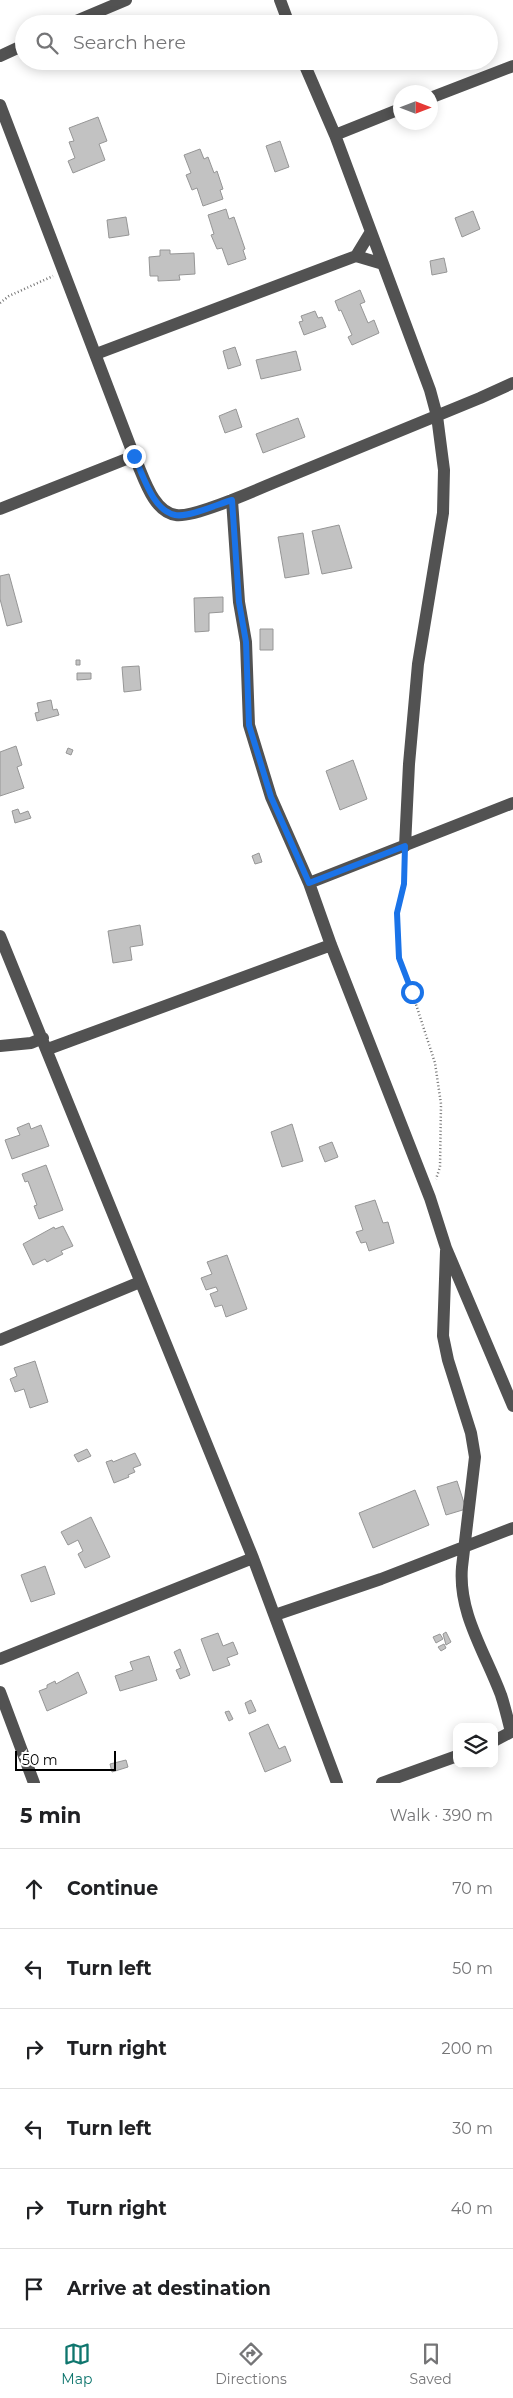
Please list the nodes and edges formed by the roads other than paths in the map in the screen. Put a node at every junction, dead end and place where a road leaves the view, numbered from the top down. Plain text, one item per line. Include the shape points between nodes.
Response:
1 (126, 0) edge
2 (280, 0) edge
3 (90, 15) edge
4 (286, 15) edge
5 (15, 49) edge
6 (0, 56) edge
7 (513, 66) edge
8 (307, 70) edge
9 (438, 95) edge
10 (0, 106) edge
11 (393, 112) edge
12 (335, 135) junction
13 (370, 233) junction
14 (356, 256) junction
15 (383, 264) junction
16 (96, 354) junction
17 (513, 383) edge
18 (437, 416) junction
19 (134, 456) junction
20 (232, 500) junction
21 (0, 509) edge
22 (513, 803) edge
23 (405, 846) junction
24 (309, 883) junction
25 (0, 936) edge
26 (331, 945) junction
27 (46, 1044) junction
28 (0, 1046) edge
29 (446, 1248) junction
30 (140, 1282) junction
31 (0, 1340) edge
32 (513, 1406) edge
33 (513, 1528) edge
34 (464, 1547) junction
35 (253, 1558) junction
36 (275, 1615) junction
37 (0, 1659) edge
38 (0, 1692) edge
39 (512, 1732) edge
40 (498, 1739) edge
41 (453, 1757) edge
42 (32, 1783) edge
43 (337, 1783) edge
44 (382, 1783) edge

1 - 3 street
2 - 4 street
5 - 6 street
7 - 9 street
8 - 12 street
10 - 16 street
11 - 12 street
12 - 13 street
13 - 14 street
13 - 15 street
14 - 15 street
14 - 16 street
15 - 18 street
16 - 19 street
17 - 18 street
18 - 20 street
18 - 23 street via 444,470 443,512 418,664
19 - 20 street via 155,500 164,510 175,515 185,515
19 - 21 street
20 - 24 street via 239,602 246,642 249,725 271,797
22 - 23 street
23 - 24 street
24 - 26 street
25 - 27 street
26 - 27 street
26 - 29 street via 430,1198
27 - 28 street
27 - 30 street
29 - 32 street
29 - 34 street via 443,1336 475,1457
30 - 31 street
30 - 35 street
33 - 34 street
34 - 36 street
34 - 39 street via 463,1601 501,1695
35 - 36 street
35 - 37 street
36 - 43 street
38 - 42 street
39 - 40 street
41 - 44 street

